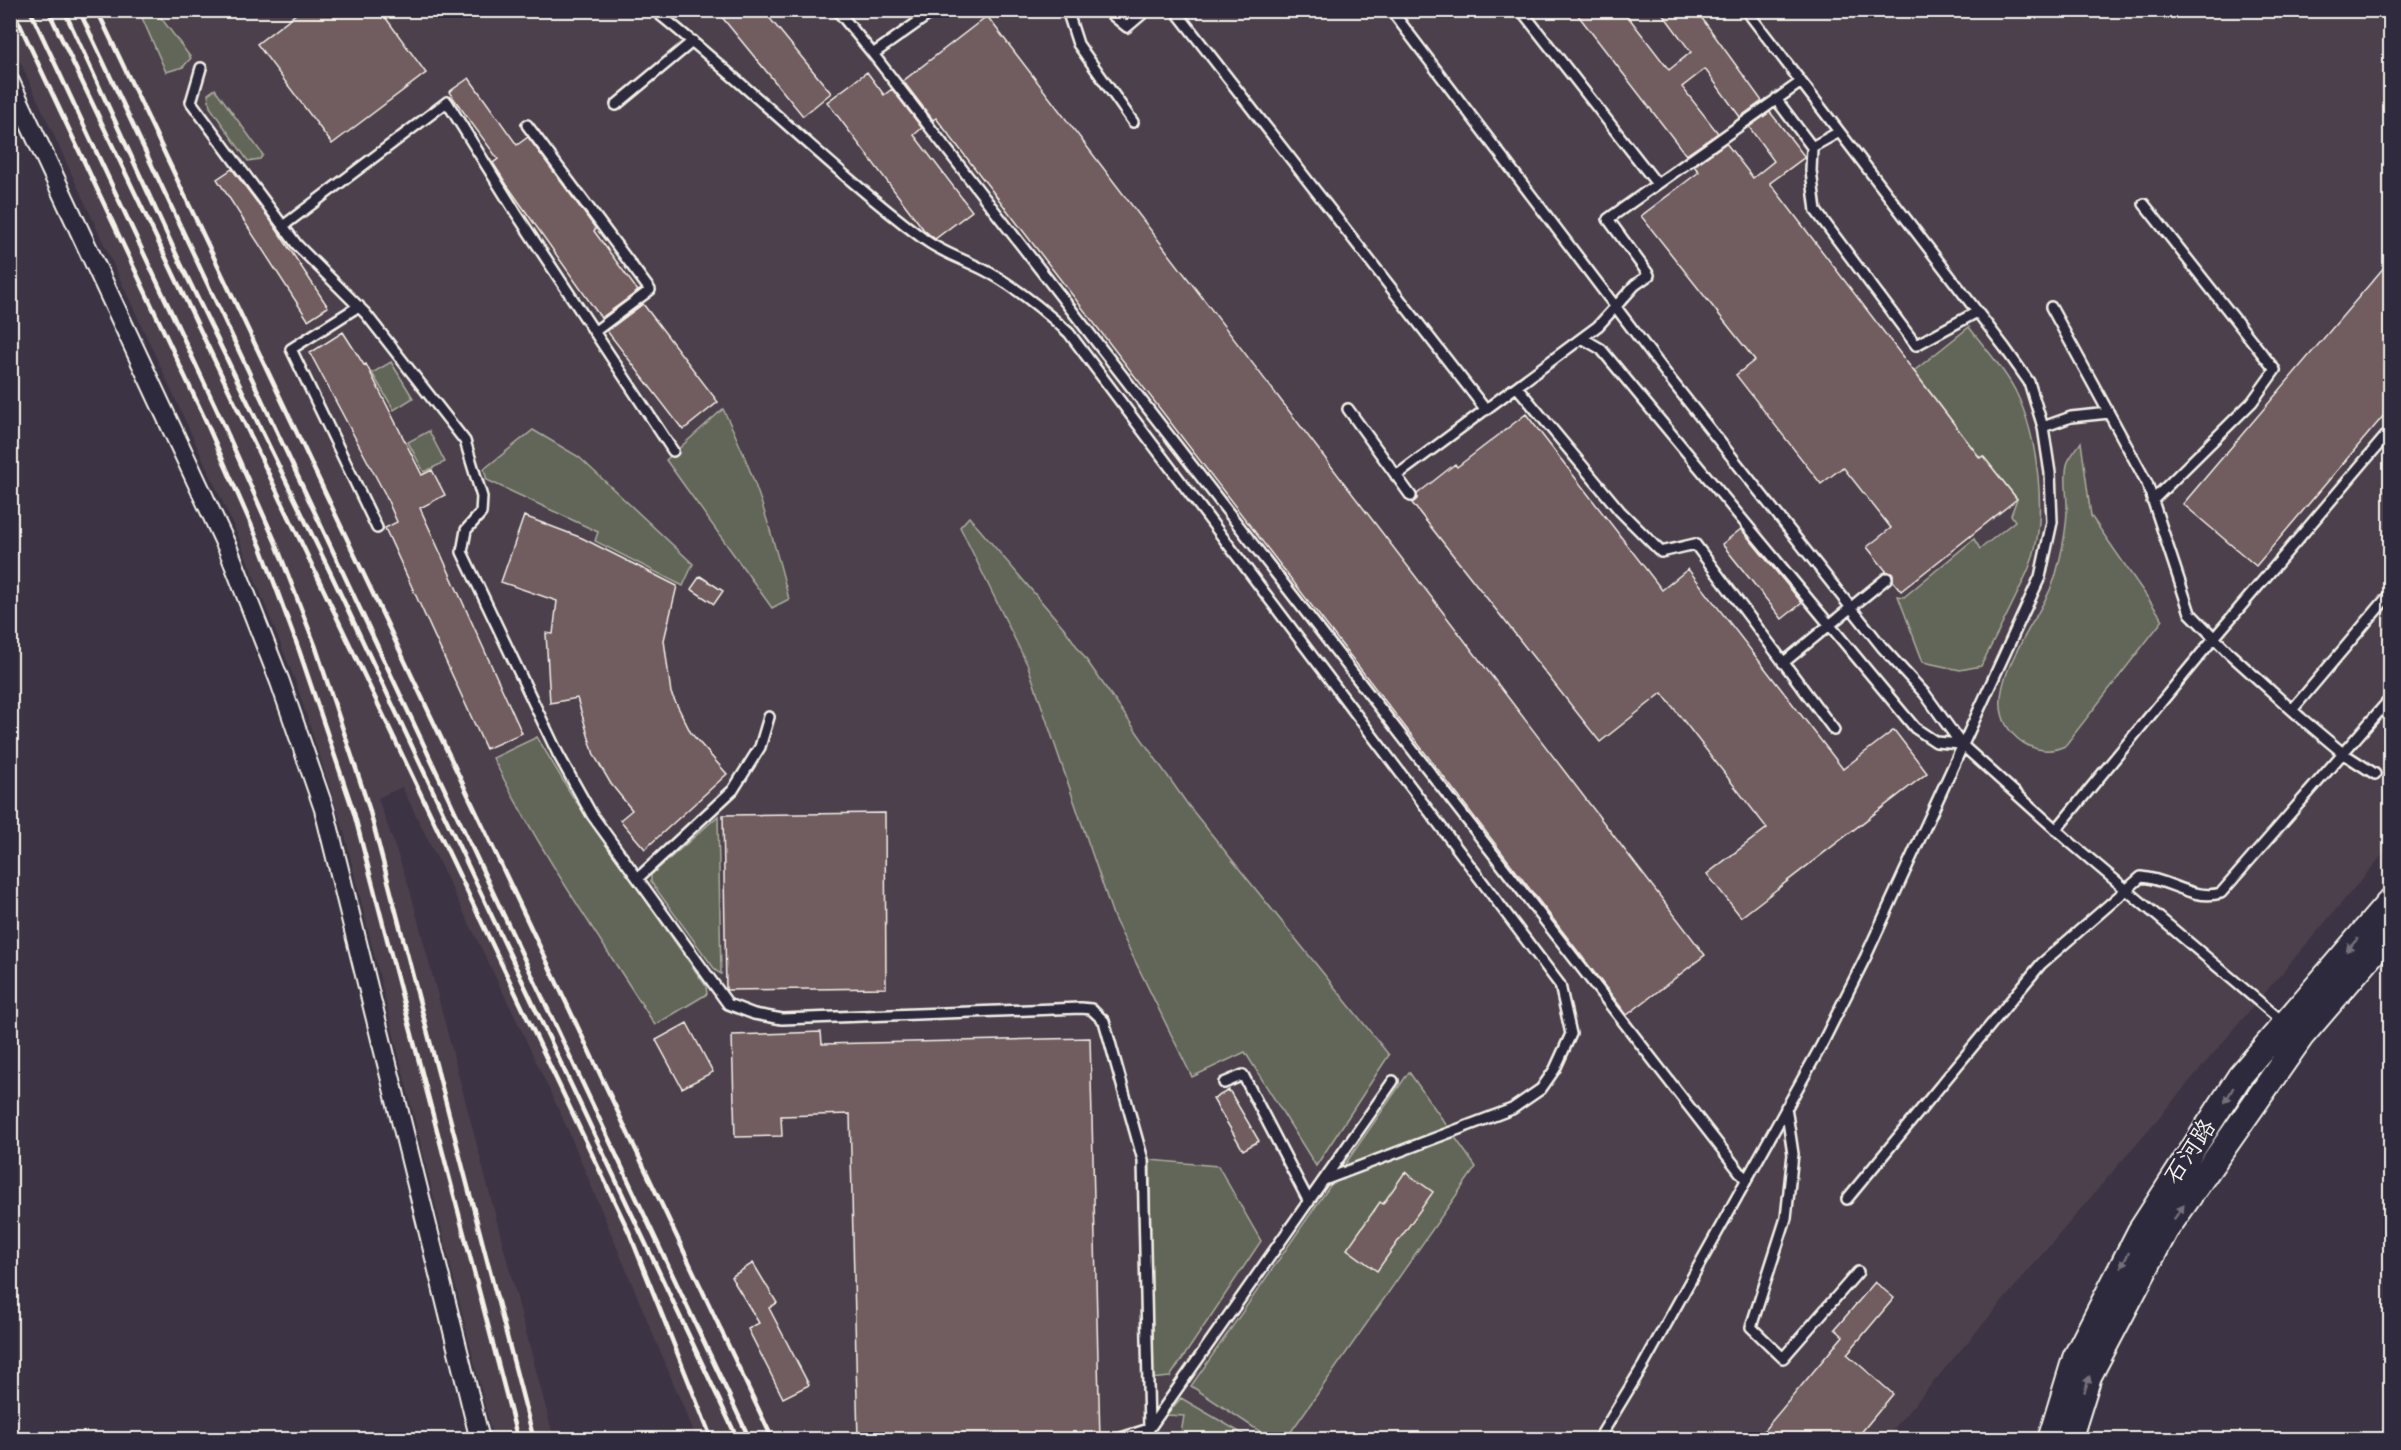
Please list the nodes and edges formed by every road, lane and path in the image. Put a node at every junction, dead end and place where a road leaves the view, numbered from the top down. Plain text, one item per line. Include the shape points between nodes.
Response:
1 (654, 10) edge
2 (837, 10) edge
3 (935, 10) edge
4 (1067, 10) edge
5 (1106, 10) edge
6 (1147, 10) edge
7 (1175, 10) edge
8 (1391, 10) edge
9 (1521, 10) edge
10 (1746, 10) edge
11 (693, 41) junction
12 (873, 54) junction
13 (201, 68) dead end
14 (10, 82) edge
15 (1801, 82) junction
16 (1776, 99) junction
17 (616, 105) dead end
18 (1132, 122) dead end
19 (528, 125) dead end
20 (1839, 132) junction
21 (1812, 147) junction
22 (1658, 184) junction
23 (2144, 204) dead end
24 (284, 226) junction
25 (359, 306) junction
26 (1616, 306) junction
27 (2051, 307) dead end
28 (1977, 312) junction
29 (594, 332) junction
30 (1582, 338) junction
31 (1516, 387) junction
32 (1348, 409) dead end
33 (1486, 410) junction
34 (2109, 413) junction
35 (2043, 427) junction
36 (2391, 431) edge
37 (673, 451) dead end
38 (1396, 476) junction
39 (1411, 496) dead end
40 (2152, 501) junction
41 (377, 528) dead end
42 (1887, 578) dead end
43 (2391, 594) edge
44 (1850, 606) junction
45 (1829, 626) junction
46 (2214, 638) junction
47 (1783, 663) junction
48 (2391, 699) edge
49 (2292, 710) junction
50 (769, 717) dead end
51 (1834, 730) dead end
52 (1962, 744) junction
53 (2344, 754) junction
54 (2375, 774) dead end
55 (2056, 830) junction
56 (638, 878) junction
57 (2125, 889) junction
58 (2391, 901) edge
59 (2391, 933) edge
60 (2293, 1031) junction
61 (1394, 1081) dead end
62 (1224, 1083) dead end
63 (1786, 1107) junction
64 (1324, 1180) junction
65 (1746, 1180) junction
66 (1847, 1199) dead end
67 (1309, 1202) junction
68 (1858, 1272) dead end
69 (1149, 1429) junction
70 (480, 1440) edge
71 (1115, 1440) edge
72 (1598, 1440) edge
73 (2050, 1440) edge
74 (2069, 1440) edge

1 - 11 lane
2 - 12 lane
3 - 12 lane
4 - 18 lane via 1078,44
5 - 6 lane via 1127,27
7 - 33 lane
8 - 26 lane
9 - 22 lane
10 - 15 lane
11 - 17 lane
11 - 64 lane via 927,242 989,272 1033,300 1069,333 1560,985 1570,1034 1556,1070 1541,1089 1512,1109
12 - 65 lane
13 - 24 lane via 191,102
14 - 70 street via 228,549 324,809
15 - 16 lane
15 - 20 lane
16 - 21 lane
16 - 22 lane
19 - 29 lane via 650,290
20 - 21 lane
20 - 28 lane
21 - 28 lane via 1816,211 1916,345
22 - 26 lane via 1608,219 1649,275
23 - 40 lane via 2275,370 2252,402
24 - 25 lane via 297,245
24 - 29 lane via 447,102
25 - 41 lane via 291,349
25 - 56 lane via 465,441 482,497 481,513 466,530 462,552 558,754 592,814
26 - 30 lane
26 - 44 lane
27 - 34 lane
28 - 35 lane via 2029,382
29 - 37 lane
30 - 31 lane
30 - 45 lane via 1601,349
31 - 33 lane
31 - 47 lane via 1620,511 1661,552 1695,544
32 - 38 lane
33 - 38 lane
34 - 35 lane via 2071,417
34 - 40 lane via 2147,483
35 - 52 lane via 2052,522 2040,577
36 - 46 lane
38 - 39 lane
40 - 46 lane via 2190,613
42 - 44 lane
43 - 49 lane
44 - 45 lane
44 - 52 lane
45 - 47 lane
45 - 52 lane via 1915,728 1936,742
46 - 49 lane
46 - 55 lane
47 - 51 lane
48 - 53 lane
49 - 53 lane
50 - 56 lane via 760,747 733,790
52 - 55 lane
52 - 63 lane via 1866,956
53 - 54 lane
53 - 57 lane via 2221,893 2207,897 2155,878 2141,877
55 - 57 lane
56 - 69 lane via 728,1004 754,1014 782,1019 1081,1008 1091,1009 1104,1021 1143,1160
57 - 60 lane
57 - 66 lane via 2041,964
58 -> 60 main road, 石河路
59 - 60 main road, 石河路
60 -> 73 main road, 石河路 via 2240,1076 2140,1231 2075,1358
74 -> 60 main road, 石河路 via 2089,1376 2166,1230
61 - 64 lane
62 - 67 lane via 1243,1075
63 - 65 lane
63 - 68 lane via 1792,1154 1786,1218 1751,1327 1783,1358
64 - 67 lane
65 - 72 lane
67 - 69 lane
69 - 71 lane

